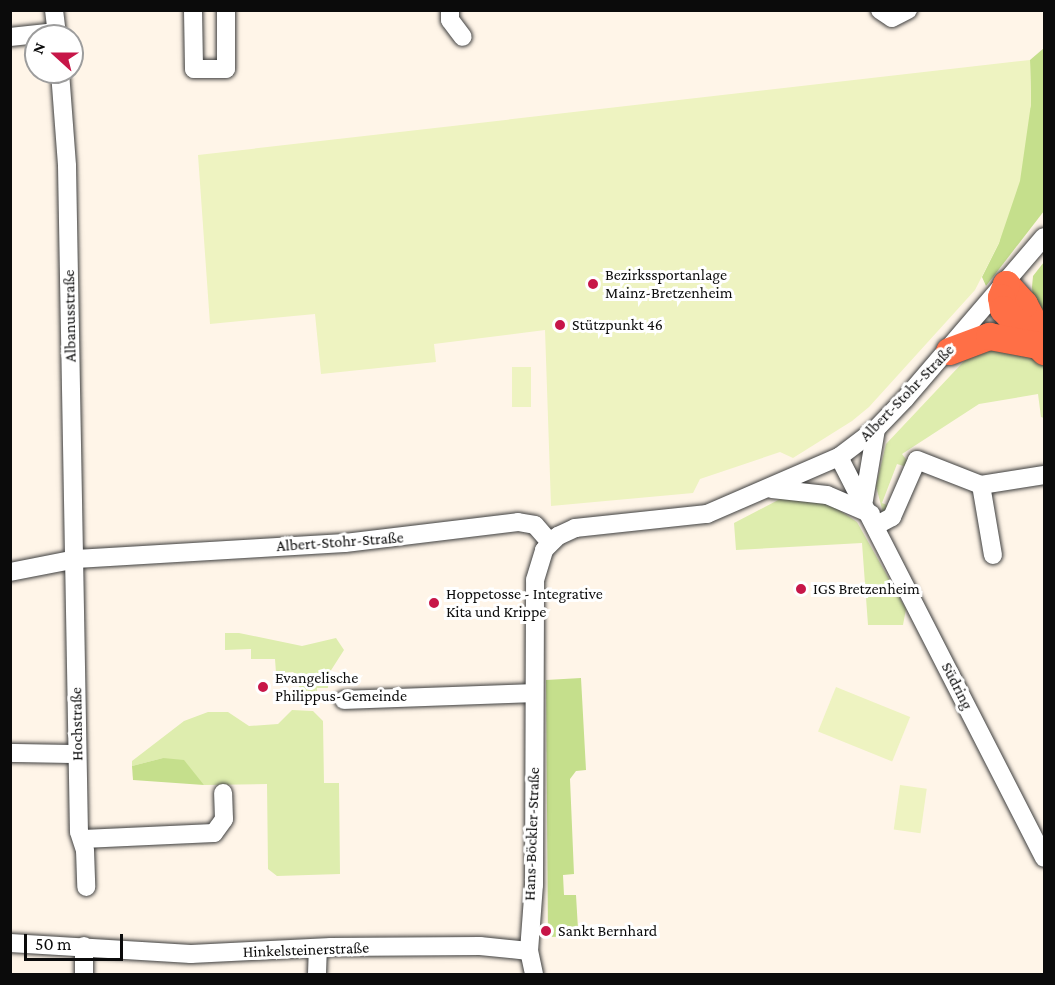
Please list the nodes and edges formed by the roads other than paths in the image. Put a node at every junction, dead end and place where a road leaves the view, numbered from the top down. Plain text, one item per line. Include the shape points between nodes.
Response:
1 (193, 10) edge
2 (226, 10) edge
3 (450, 10) edge
4 (880, 10) edge
5 (908, 10) edge
6 (463, 37) dead end
7 (61, 84) edge
8 (1044, 237) edge
9 (1006, 284) junction
10 (1042, 346) edge
11 (949, 351) junction
12 (876, 429) junction
13 (839, 457) junction
14 (1043, 481) edge
15 (981, 485) junction
16 (769, 489) junction
17 (871, 513) junction
18 (550, 542) junction
19 (993, 555) dead end
20 (76, 559) junction
21 (10, 572) edge
22 (534, 693) junction
23 (344, 700) dead end
24 (10, 753) edge
25 (77, 754) junction
26 (223, 793) dead end
27 (83, 839) junction
28 (1044, 858) edge
29 (86, 887) dead end
30 (10, 943) edge
31 (84, 946) junction
32 (318, 951) junction
33 (529, 951) junction
34 (84, 975) edge
35 (317, 975) edge
36 (534, 975) edge

1 - 2 street via 194,69 226,69
3 - 6 street via 450,20
4 - 5 street via 892,18
7 - 20 street, Albanusstraße via 67,166
8 - 9 street, Albert-Stohr-Straße
9 - 10 highway via 1001,297 1003,309
9 - 11 street, Albert-Stohr-Straße
10 - 11 highway via 989,336
11 - 12 street, Albert-Stohr-Straße
12 - 13 street, Albert-Stohr-Straße
12 - 17 street
13 - 16 street, Albert-Stohr-Straße
13 - 17 street, Südring
14 - 15 street
15 - 17 street via 917,460 892,517
15 - 19 street
16 - 17 street via 826,495
16 - 18 street, Albert-Stohr-Straße via 734,501 674,511 657,519 575,528
17 - 28 street, Südring
18 - 20 street, Albert-Stohr-Straße via 535,525 518,522 334,543
18 - 22 street, Hans-Böckler-Straße via 539,559 535,580
20 - 21 street, Albert-Stohr-Straße
20 - 25 street, Hochstraße
22 - 23 street
22 - 33 street, Hans-Böckler-Straße via 534,885
24 - 25 street
25 - 27 street, Hochstraße via 79,832
26 - 27 street via 224,819 214,833
27 - 29 street, Hochstraße
30 - 31 street, Hinkelsteinerstraße
31 - 32 street, Hinkelsteinerstraße via 191,954
31 - 34 street
32 - 33 street, Hinkelsteinerstraße via 331,947 480,946
32 - 35 street
33 - 36 street, Hans-Böckler-Straße

